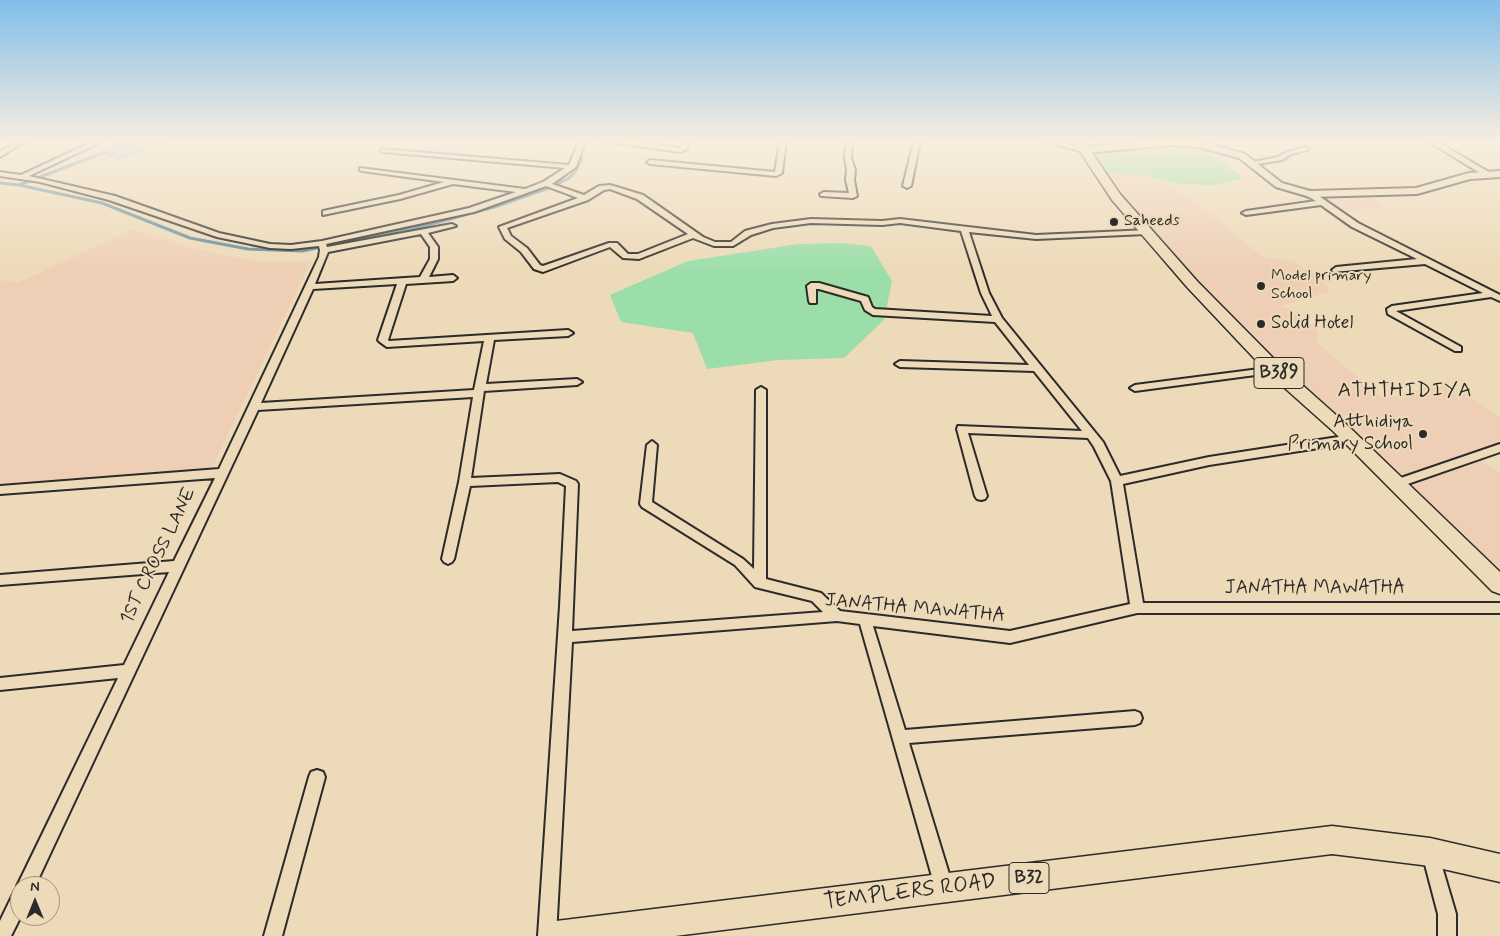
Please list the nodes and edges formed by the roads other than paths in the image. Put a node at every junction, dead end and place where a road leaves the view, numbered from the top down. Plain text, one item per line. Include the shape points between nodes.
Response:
1 (56, 185) edge
2 (445, 185) edge
3 (475, 185) edge
4 (550, 185) joint
5 (852, 185) edge
6 (1107, 185) edge
7 (1279, 185) edge
8 (1438, 185) edge
9 (526, 191) junction
10 (824, 194) dead end
11 (1310, 194) junction
12 (585, 198) junction
13 (1320, 203) junction
14 (326, 213) dead end
15 (1246, 213) dead end
16 (452, 226) dead end
17 (964, 229) junction
18 (424, 232) junction
19 (1146, 232) junction
20 (694, 235) junction
21 (323, 247) junction
22 (1427, 261) junction
23 (1336, 270) dead end
24 (453, 278) dead end
25 (423, 280) junction
26 (402, 282) junction
27 (309, 287) junction
28 (1497, 296) edge
29 (813, 301) dead end
30 (998, 319) junction
31 (568, 334) dead end
32 (489, 340) junction
33 (1458, 349) dead end
34 (900, 364) dead end
35 (1039, 368) junction
36 (1276, 370) junction
37 (577, 382) dead end
38 (1135, 388) dead end
39 (479, 390) junction
40 (761, 390) dead end
41 (254, 407) junction
42 (1091, 435) junction
43 (1351, 439) junction
44 (652, 446) dead end
45 (1500, 448) edge
46 (223, 473) junction
47 (1118, 481) junction
48 (464, 482) junction
49 (1396, 484) junction
50 (0, 490) edge
51 (981, 496) dead end
52 (448, 559) dead end
53 (178, 566) junction
54 (0, 580) edge
55 (760, 583) junction
56 (1500, 585) edge
57 (1137, 608) junction
58 (1500, 608) edge
59 (837, 616) junction
60 (865, 620) junction
61 (565, 637) junction
62 (128, 671) junction
63 (0, 684) edge
64 (1135, 718) dead end
65 (900, 737) junction
66 (317, 777) dead end
67 (1430, 852) junction
68 (1500, 868) edge
69 (31, 876) edge
70 (945, 889) junction
71 (10, 919) edge
72 (643, 931) edge
73 (2, 936) edge
74 (274, 936) edge
75 (547, 936) edge
76 (556, 936) edge
77 (1447, 936) edge

1 - 21 street via 112,198 226,237 270,246
2 - 14 street via 400,198
3 - 9 street
4 - 9 street
4 - 12 street
5 - 10 street via 853,196
6 - 19 main road, B389
7 - 11 street
8 - 11 street via 1417,191
9 - 21 street via 471,210
11 - 13 street
12 - 20 street via 610,187 640,198
12 - 20 street via 503,228 537,267 549,268 609,245 614,245 626,256 639,257
13 - 15 street
13 - 22 street via 1354,225
16 - 18 street
17 - 19 street via 1036,237
17 - 20 street via 900,221 811,221 748,233 733,244 714,244
17 - 30 street via 985,293
18 - 21 street
18 - 25 street via 434,247 434,259
19 - 36 main road, B389
21 - 27 street, 1ST CROSS LANE
22 - 23 street
22 - 28 street
24 - 25 street
25 - 26 street
26 - 27 street
26 - 32 street via 383,340 387,344
27 - 41 street, 1ST CROSS LANE
28 - 33 street via 1392,309 1391,312
29 - 30 street via 811,286 819,286 865,299 872,312
30 - 35 street
31 - 32 street
32 - 39 street
34 - 35 street
35 - 42 street
36 - 38 street
36 - 43 main road, B389
37 - 39 street
39 - 41 street
39 - 48 street
40 - 55 street
41 - 46 street, 1ST CROSS LANE
42 - 47 street
42 - 51 street via 962,429
43 - 47 street via 1210,461
43 - 49 main road, B389
44 - 55 street via 646,504 739,562
45 - 49 street
46 - 50 street
46 - 53 street, 1ST CROSS LANE
47 - 57 street
48 - 52 street
48 - 61 street via 560,478 572,484
49 - 56 main road, B389
53 - 54 street
53 - 62 street, 1ST CROSS LANE
55 - 59 street via 816,597
57 - 58 street, JANATHA MAWATHA
57 - 60 street, JANATHA MAWATHA via 1010,637
59 - 60 street, JANATHA MAWATHA
59 - 61 street, JANATHA MAWATHA
60 - 65 street
61 - 75 street
62 - 63 street
62 - 69 street, 1ST CROSS LANE
64 - 65 street
65 - 70 street
66 - 74 street
67 - 68 main road, TEMPLERS ROAD / B32
67 - 70 main road, TEMPLERS ROAD / B32 via 1332,840
67 - 77 street via 1447,914
70 - 72 main road, TEMPLERS ROAD / B32
71 - 73 street
72 - 76 main road, TEMPLERS ROAD / B32

